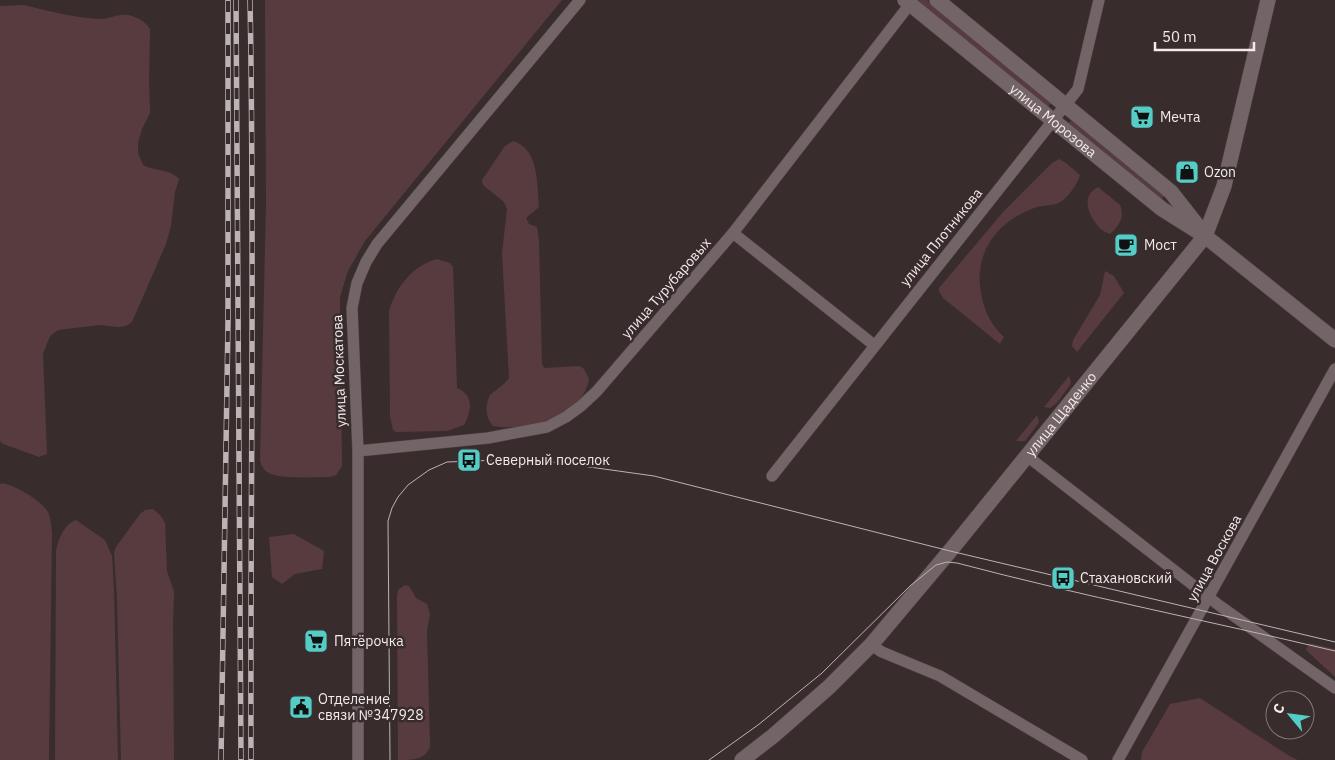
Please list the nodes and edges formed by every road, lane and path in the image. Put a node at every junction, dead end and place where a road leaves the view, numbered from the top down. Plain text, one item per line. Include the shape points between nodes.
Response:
1 (580, 0) edge
2 (937, 0) edge
3 (1099, 0) edge
4 (1268, 0) edge
5 (908, 2) edge
6 (1065, 106) junction
7 (1053, 122) junction
8 (733, 233) junction
9 (1205, 236) junction
10 (1335, 340) edge
11 (874, 345) junction
12 (1335, 369) edge
13 (358, 451) junction
14 (1026, 456) junction
15 (772, 476) dead end
16 (1209, 597) junction
17 (871, 645) junction
18 (1335, 688) edge
19 (358, 760) edge
20 (742, 760) edge
21 (1082, 760) edge
22 (1118, 760) edge

1 - 13 street, улица Москатова via 377,244 366,262 352,308
2 - 6 main road, улица Морозова
3 - 6 street, улица Плотникова via 1078,88
4 - 9 main road, улица Щаденко via 1224,186
5 - 7 main road, улица Морозова
5 - 8 street, улица Турубаровых
6 - 7 street, улица Плотникова
6 - 9 main road, улица Морозова via 1171,192
7 - 9 main road, улица Морозова via 1162,209
7 - 11 street, улица Плотникова
8 - 11 street
8 - 13 street, улица Турубаровых via 597,391 566,417 547,427 488,438
9 - 10 main road, улица Морозова
9 - 14 main road, улица Щаденко
11 - 15 street, улица Плотникова
12 - 16 street, улица Воскова
13 - 19 street, улица Москатова
14 - 16 street
14 - 17 main road, улица Щаденко
16 - 18 street
16 - 22 street, улица Воскова
17 - 20 main road, улица Щаденко via 829,687
17 - 21 street via 940,676

